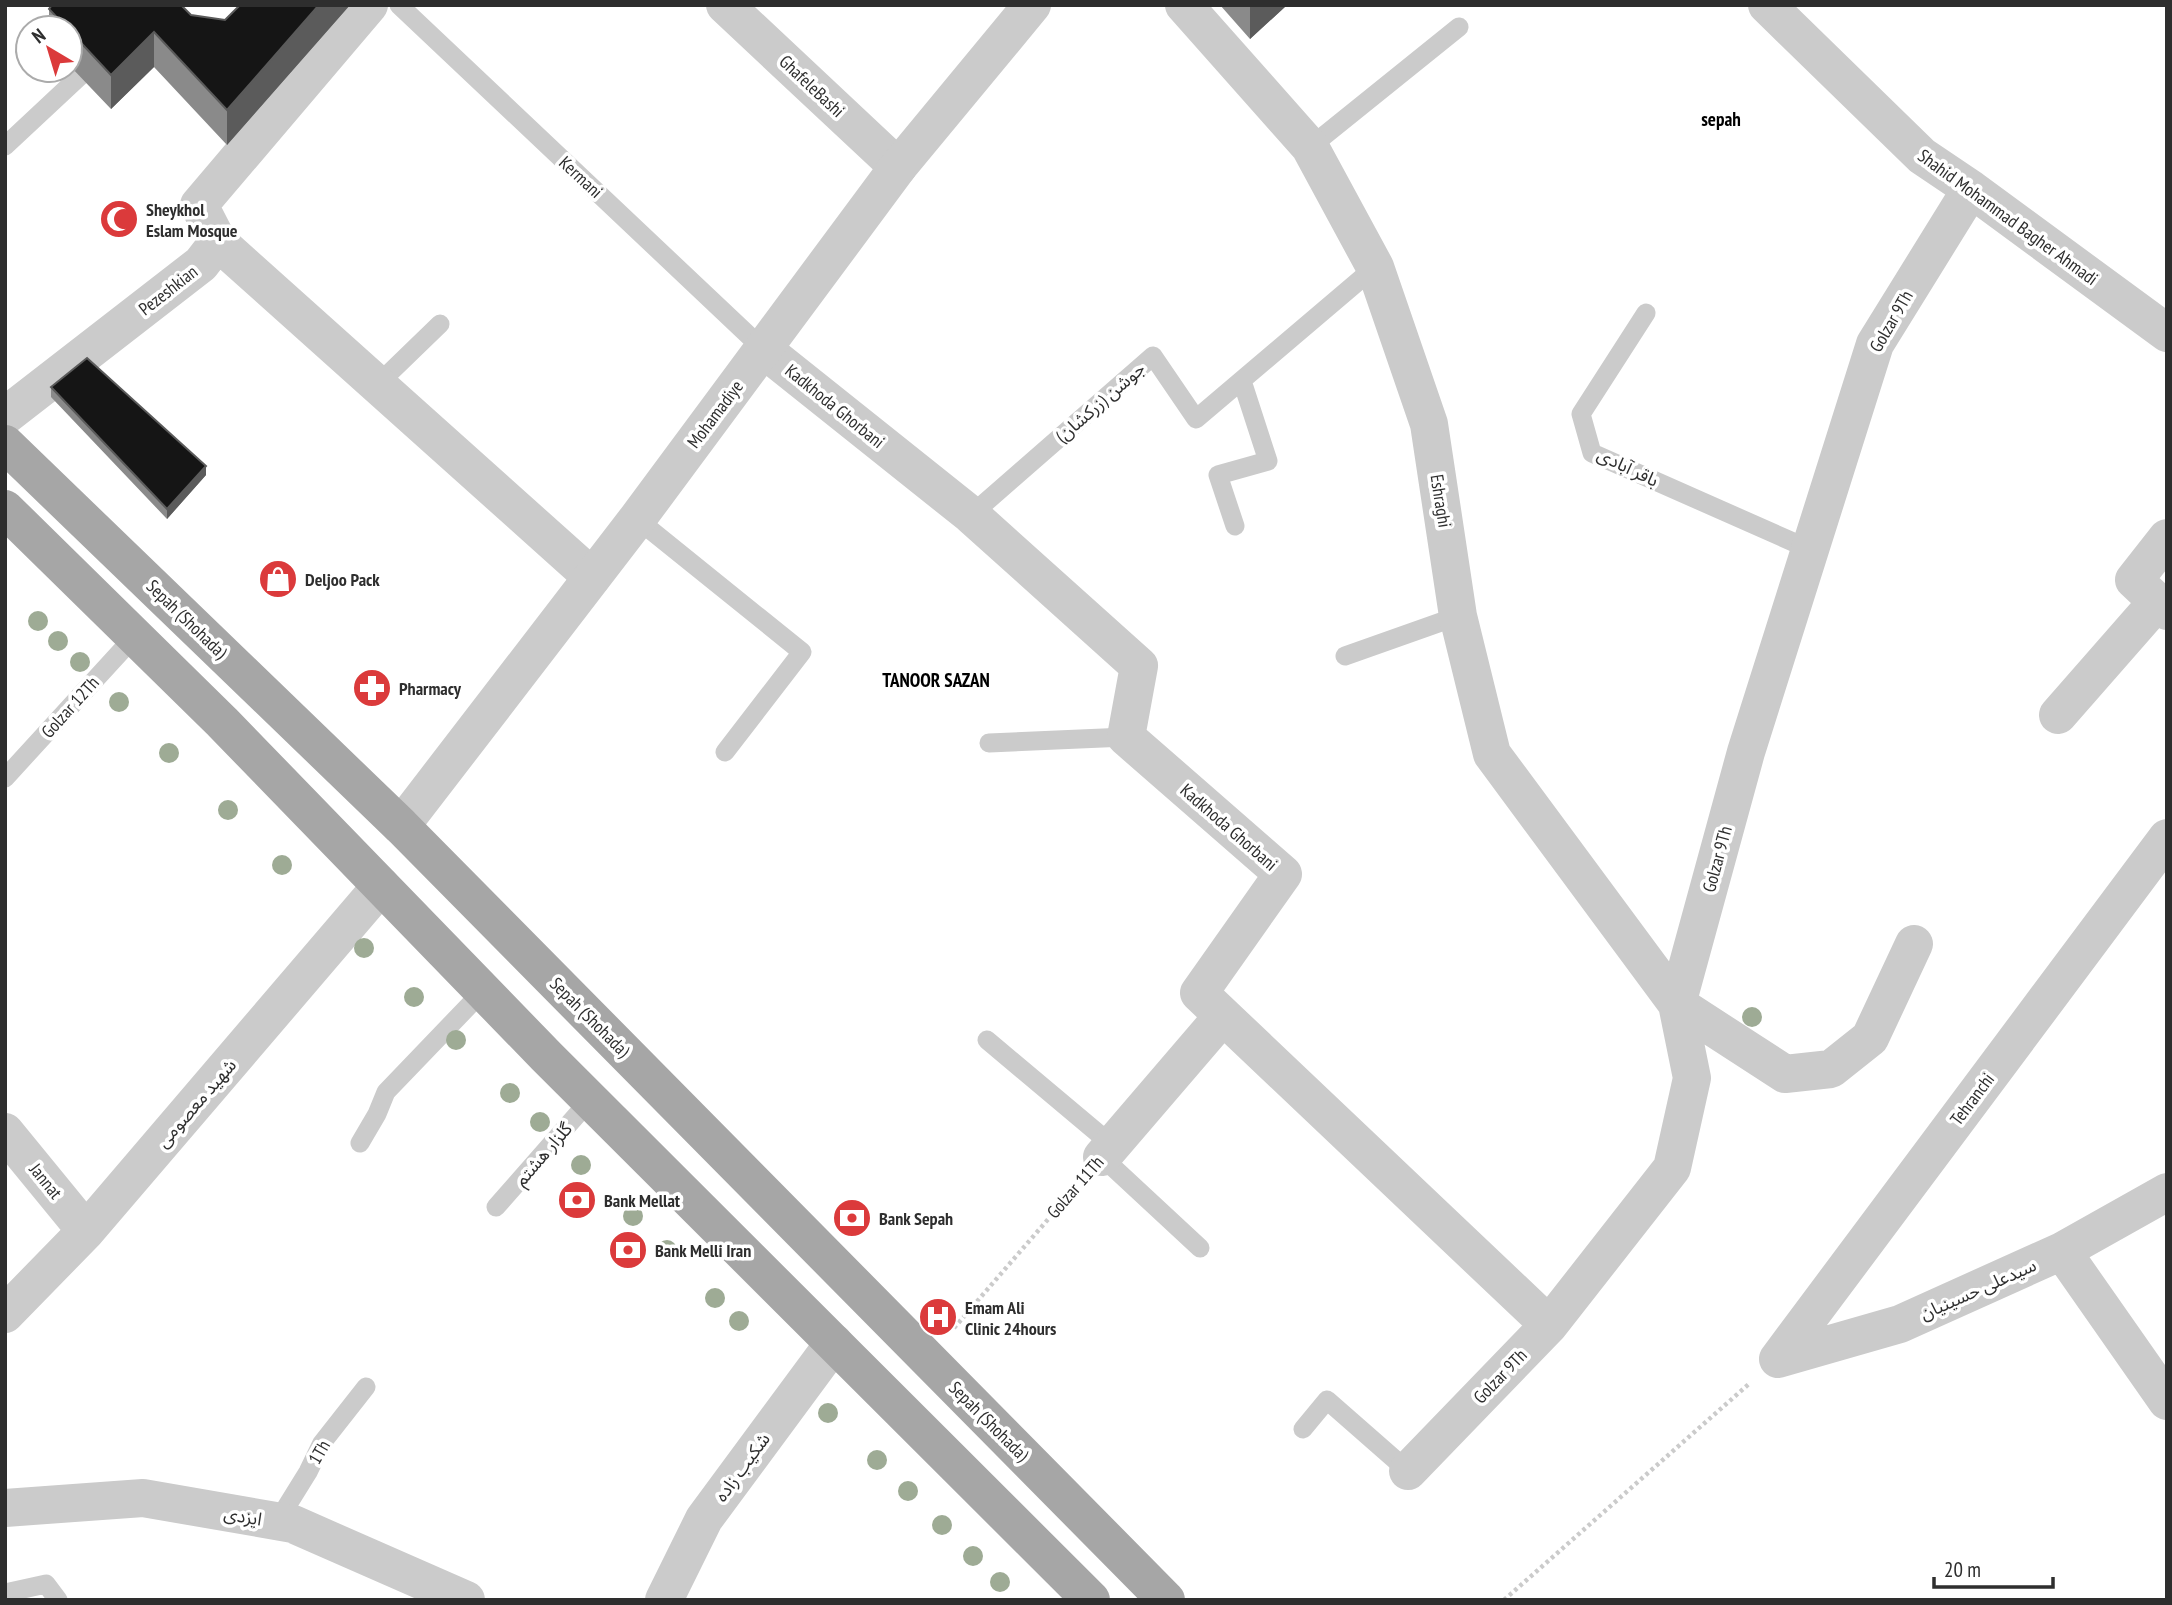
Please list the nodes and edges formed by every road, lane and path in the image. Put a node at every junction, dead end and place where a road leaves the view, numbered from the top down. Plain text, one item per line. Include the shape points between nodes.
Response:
1 (369, 5) edge
2 (399, 5) edge
3 (725, 5) edge
4 (1032, 5) edge
5 (1184, 5) edge
6 (1767, 5) edge
7 (1459, 27) dead end
8 (71, 84) edge
9 (5, 146) edge
10 (1310, 147) junction
11 (898, 167) junction
12 (1971, 189) junction
13 (218, 242) junction
14 (1375, 267) junction
15 (1646, 313) dead end
16 (440, 324) dead end
17 (2167, 333) edge
18 (763, 349) junction
19 (1242, 381) junction
20 (377, 385) junction
21 (5, 416) edge
22 (5, 444) edge
23 (5, 509) edge
24 (971, 515) junction
25 (636, 519) junction
26 (1235, 526) dead end
27 (2167, 538) edge
28 (1809, 549) junction
29 (592, 578) junction
30 (2162, 606) edge
31 (1458, 617) junction
32 (135, 636) junction
33 (1345, 656) dead end
34 (2058, 715) dead end
35 (1126, 737) junction
36 (989, 743) dead end
37 (724, 752) dead end
38 (5, 778) edge
39 (401, 826) junction
40 (2167, 838) edge
41 (381, 886) junction
42 (1914, 944) dead end
43 (483, 991) junction
44 (1677, 1004) junction
45 (1223, 1016) junction
46 (987, 1040) dead end
47 (590, 1100) junction
48 (5, 1132) edge
49 (360, 1143) dead end
50 (1107, 1151) junction
51 (2167, 1192) edge
52 (496, 1207) dead end
53 (86, 1231) junction
54 (1200, 1248) dead end
55 (2062, 1251) junction
56 (5, 1314) edge
57 (1549, 1325) junction
58 (834, 1343) junction
59 (928, 1359) junction
60 (1777, 1359) junction
61 (366, 1387) dead end
62 (2167, 1401) edge
63 (1303, 1429) dead end
64 (1408, 1471) joint
65 (5, 1508) edge
66 (277, 1522) junction
67 (5, 1593) edge
68 (58, 1600) edge
69 (466, 1600) edge
70 (664, 1600) edge
71 (1091, 1600) edge
72 (1166, 1600) edge
73 (1504, 1600) edge

1 - 13 street via 199,205
2 - 18 lane, Kermani
3 - 11 street, GhafeleBashi
4 - 11 street, Mohamadiye
5 - 10 street, Eshraghi
6 - 12 street, Shahid Mohammad Bagher Ahmadi via 1922,156
7 - 10 lane
8 - 9 lane
10 - 14 street, Eshraghi
11 - 18 street, Mohamadiye
12 - 17 street, Shahid Mohammad Bagher Ahmadi
12 - 28 street, Golzar 9Th via 1875,344
13 - 20 street
13 - 21 street, Pezeshkian via 201,264
14 - 19 lane, جوشن (زرکشان)
14 - 31 street, Eshraghi via 1429,424
15 - 28 lane, باقر آبادی via 1581,414 1592,453
16 - 20 lane
18 - 24 street, Kadkhoda Ghorbani
18 - 25 street, Mohamadiye
19 - 24 lane, جوشن (زرکشان) via 1196,419 1153,356
19 - 26 lane via 1268,461 1218,475
20 - 29 street
22 - 39 main road, Sepah (Shohada)
23 - 32 main road
24 - 35 street, Kadkhoda Ghorbani via 1139,666
25 - 29 street, Mohamadiye
25 - 37 lane via 802,652
27 - 30 street via 2134,580
28 - 44 street, Golzar 9Th via 1746,752
29 - 39 street, Mohamadiye
30 - 34 street
31 - 33 lane
31 - 44 street, Eshraghi via 1492,754
32 - 38 lane, Golzar 12Th
32 - 41 main road
35 - 36 lane
35 - 45 street, Kadkhoda Ghorbani via 1283,874 1199,993
39 - 59 main road, Sepah (Shohada)
40 - 60 street, Tehranchi
41 - 43 main road
41 - 53 street, شهید معصومی
42 - 44 street via 1870,1038 1831,1069 1785,1074
43 - 47 main road
43 - 49 lane via 386,1091
44 - 57 street, Golzar 9Th via 1692,1078 1672,1168
45 - 50 street, Golzar 11Th
45 - 57 street, Kadkhoda Ghorbani
46 - 50 lane
47 - 52 lane, گلزار هشتم
47 - 58 main road
48 - 53 street, Jannat
50 - 54 lane
50 - 59 path, Golzar 11Th
51 - 55 street, سیدعلی حسینیان
53 - 56 street, شهید معصومی
55 - 60 street, سیدعلی حسینیان via 1900,1324
55 - 62 street
57 - 64 street, Golzar 9Th
58 - 70 street, شکیب زاده via 704,1519
58 - 71 main road
59 - 72 main road, Sepah (Shohada)
60 - 73 path
61 - 66 lane, 1Th via 322,1443
63 - 64 lane via 1327,1399
65 - 66 street, ایزدی via 143,1498
66 - 69 street, ایزدی via 293,1524
67 - 68 lane via 46,1584

